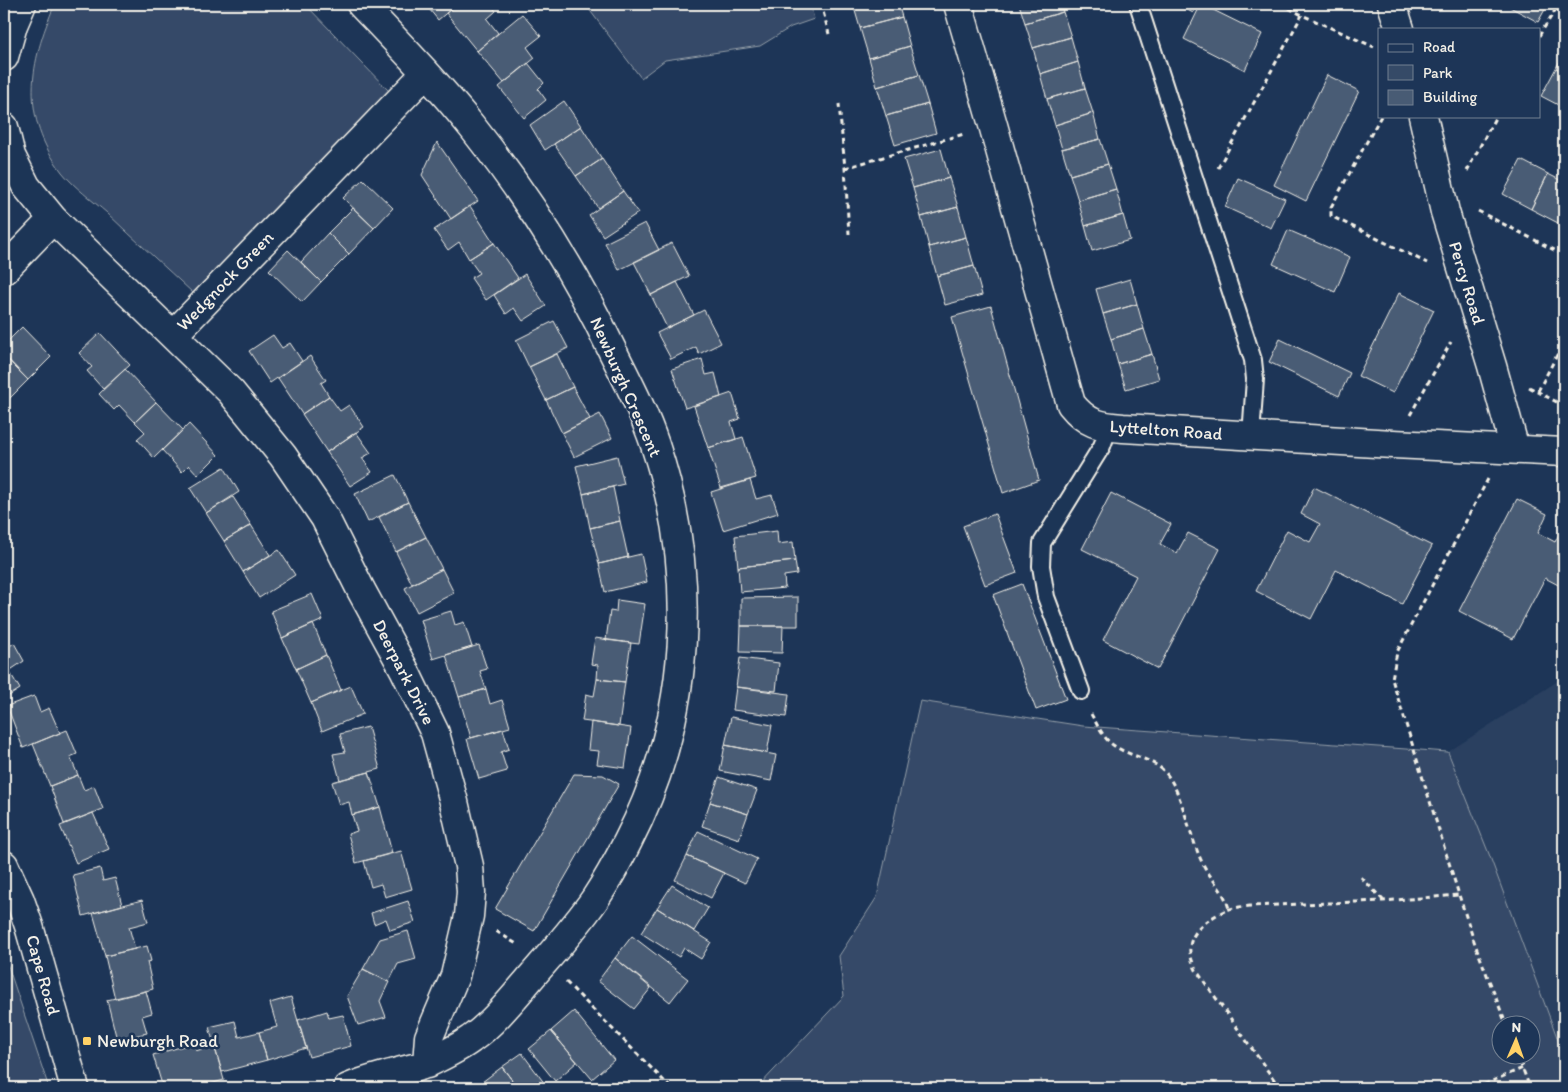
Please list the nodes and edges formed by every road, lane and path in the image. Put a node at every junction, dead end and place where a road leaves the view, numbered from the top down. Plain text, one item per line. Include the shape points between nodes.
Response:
1 (22, 4) edge
2 (360, 4) edge
3 (822, 4) edge
4 (958, 4) edge
5 (1138, 4) edge
6 (1281, 4) edge
7 (1392, 4) edge
8 (1559, 4) edge
9 (1302, 15) junction
10 (1400, 28) edge
11 (828, 34) dead end
12 (1540, 34) edge
13 (1378, 49) edge
14 (4, 57) edge
15 (426, 73) junction
16 (838, 104) dead end
17 (1380, 118) edge
18 (1423, 118) edge
19 (1495, 118) edge
20 (993, 125) junction
21 (4, 127) edge
22 (845, 168) junction
23 (1201, 199) junction
24 (1445, 212) junction
25 (53, 219) junction
26 (849, 234) dead end
27 (1564, 255) edge
28 (4, 270) edge
29 (1467, 283) junction
30 (173, 336) junction
31 (1451, 342) dead end
32 (1564, 342) edge
33 (1538, 391) dead end
34 (1109, 427) junction
35 (1251, 436) junction
36 (1393, 444) junction
37 (1504, 449) junction
38 (1564, 452) edge
39 (1081, 691) joint
40 (4, 865) edge
41 (1362, 877) dead end
42 (1459, 895) junction
43 (1383, 901) junction
44 (1229, 909) junction
45 (469, 916) junction
46 (545, 961) junction
47 (1502, 1014) edge
48 (427, 1064) junction
49 (1521, 1064) edge
50 (1522, 1068) junction
51 (75, 1088) edge
52 (348, 1088) edge
53 (671, 1088) edge
54 (1280, 1088) edge
55 (1476, 1088) edge
56 (1530, 1088) edge

1 - 14 street
2 - 15 street, Newburgh Crescent
3 - 11 path
4 - 20 street, Lyttelton Road
5 - 23 lane
6 - 9 path
7 - 10 street
8 - 12 path
9 - 13 path
9 - 23 path
15 - 30 street, Wedgnock Green
15 - 46 street, Newburgh Crescent via 514,183 599,323 655,444 670,496 682,572 680,674 659,770 640,818 610,874 595,899
16 - 22 path
17 - 29 path via 1331,207 1331,216
18 - 24 street, Percy Road
19 - 24 path
20 - 22 path
20 - 34 street, Lyttelton Road via 1071,404 1083,418
21 - 25 street, Wedgnock Green via 11,156 26,186
22 - 26 path
23 - 35 lane via 1253,360 1256,379
24 - 27 path via 1478,211
24 - 29 street, Percy Road
25 - 28 street
25 - 30 street, Wedgnock Green
29 - 37 street, Percy Road
30 - 45 street, Deerpark Drive via 231,392 283,456 325,518 404,669 435,733 454,802 469,866
31 - 36 path
32 - 33 path
34 - 35 street, Lyttelton Road
34 - 39 lane via 1102,446 1042,544 1040,566 1046,597
35 - 36 street, Lyttelton Road
36 - 37 street, Lyttelton Road
37 - 38 street, Lyttelton Road
37 - 42 path via 1397,652 1392,679
39 - 44 path via 1091,714 1112,744 1164,771 1175,789 1204,866 1226,897
40 - 51 street, Cape Road via 29,926
41 - 43 path
42 - 43 path
42 - 47 path
43 - 44 path
44 - 54 path via 1206,921 1194,934 1191,959
45 - 46 path
45 - 48 street, Deerpark Drive via 455,976 429,1037
46 - 48 street via 505,1008 471,1039
46 - 53 path
48 - 52 street
49 - 50 path
50 - 55 path
50 - 56 path

